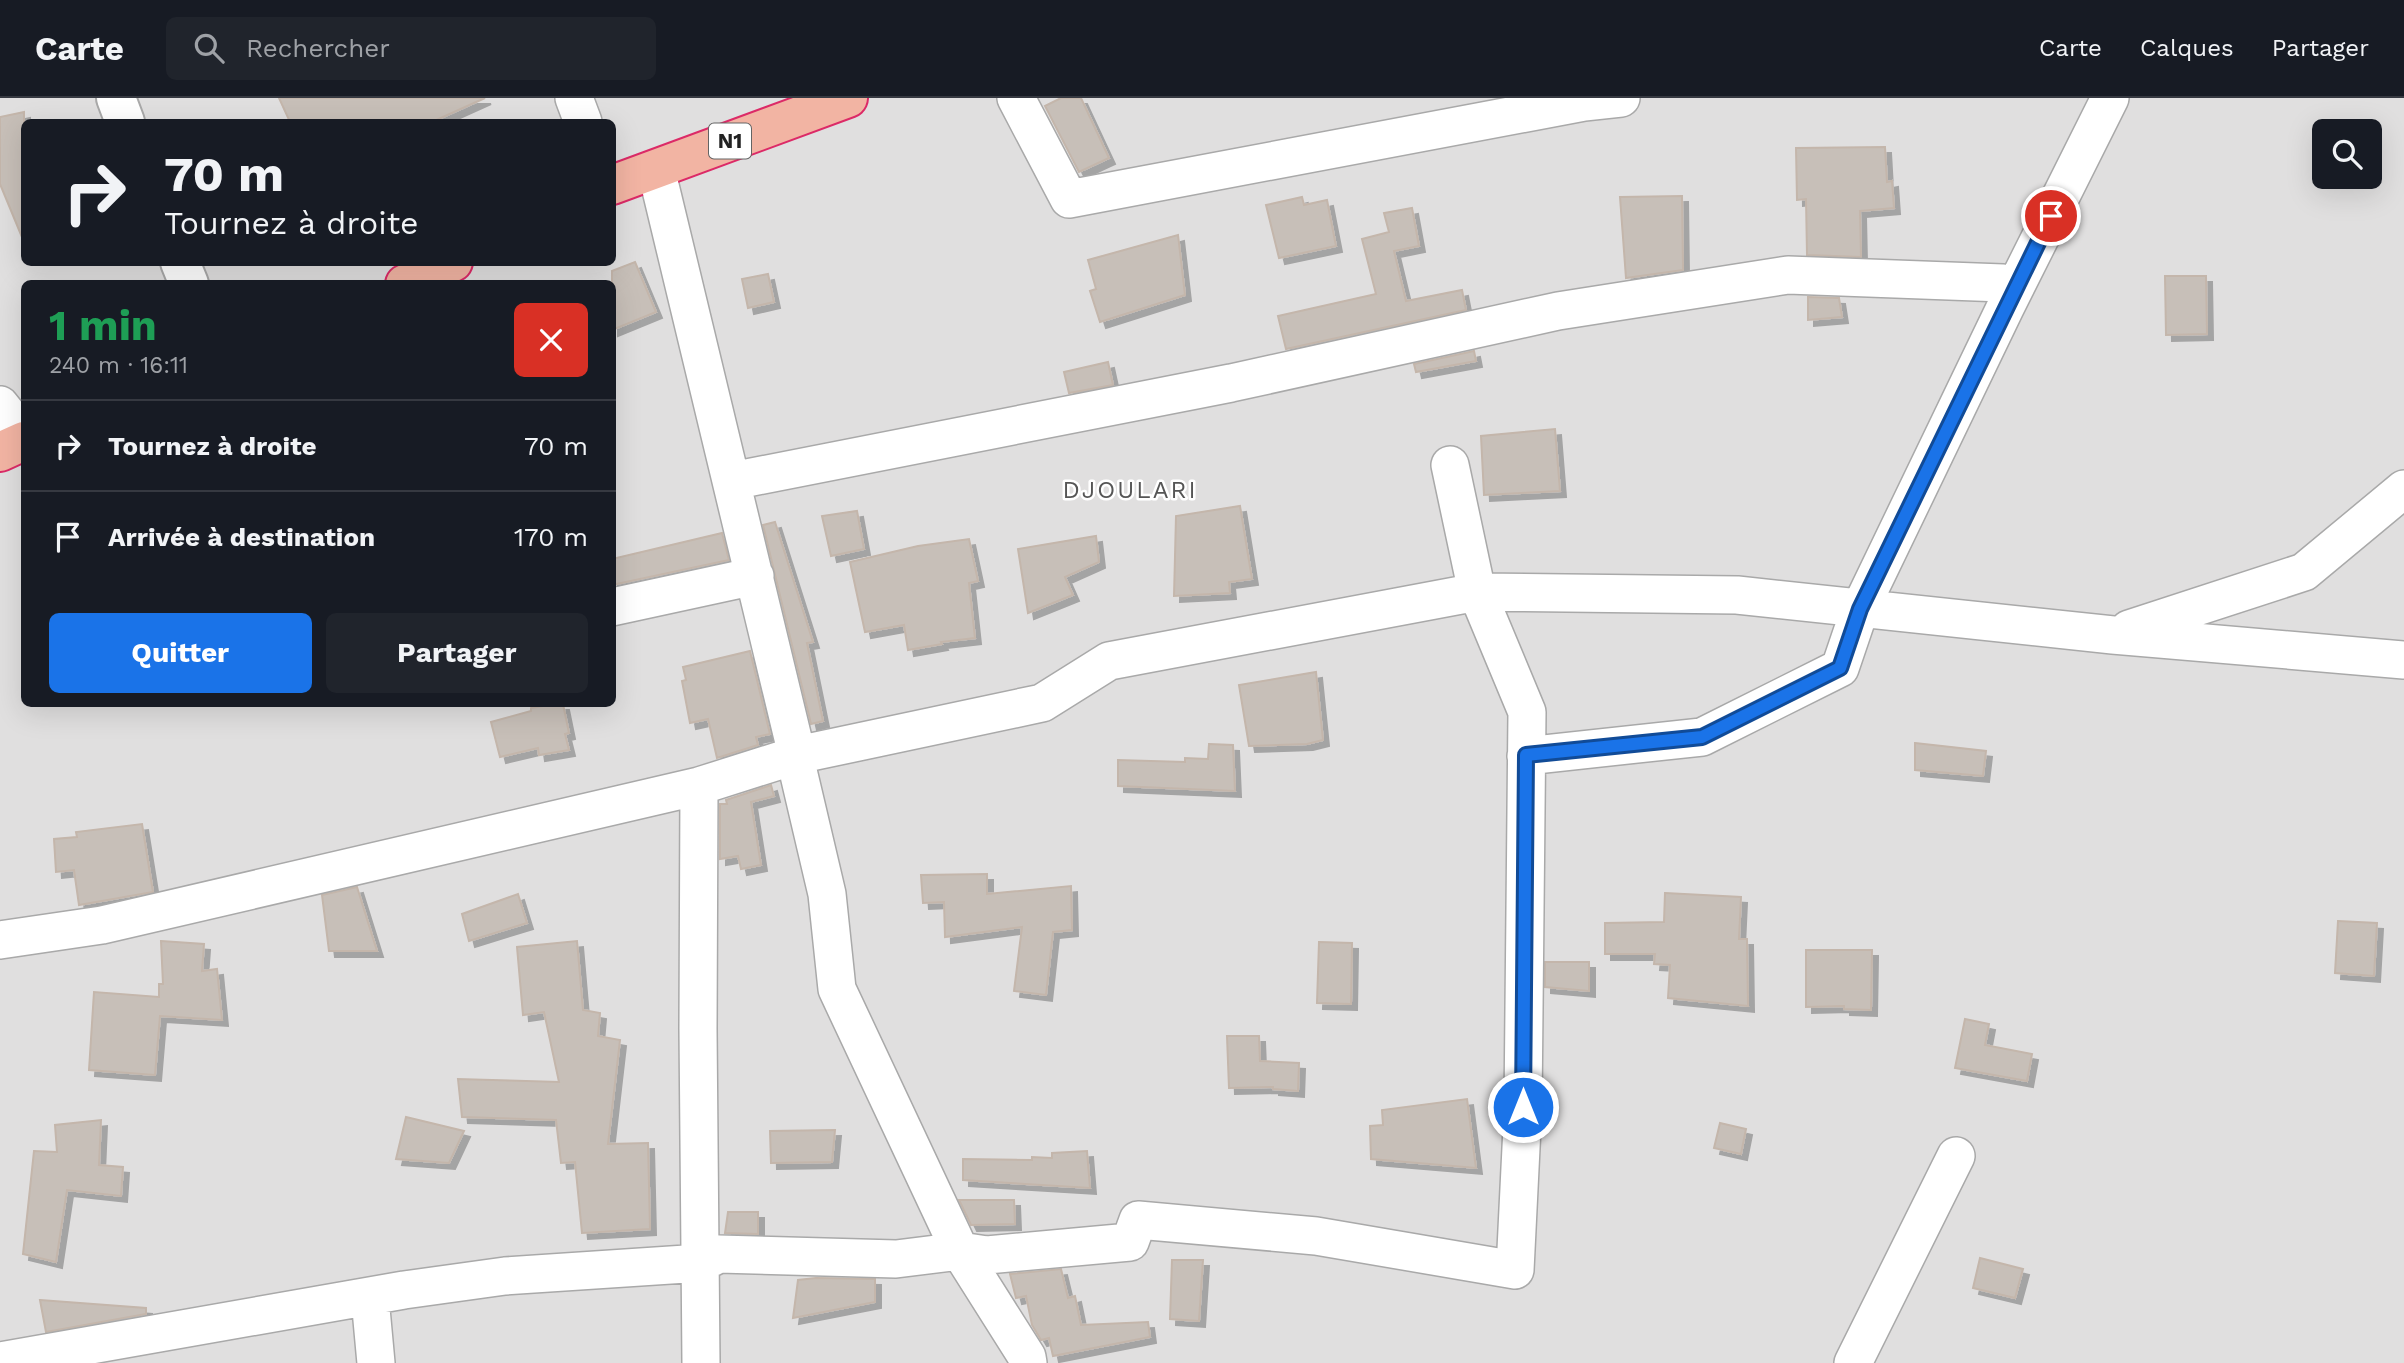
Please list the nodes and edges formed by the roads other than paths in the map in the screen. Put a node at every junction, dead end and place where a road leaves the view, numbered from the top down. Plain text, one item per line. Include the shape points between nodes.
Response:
1 (116, 98) edge
2 (574, 98) edge
3 (848, 98) edge
4 (1016, 98) edge
5 (1621, 98) edge
6 (2110, 98) edge
7 (124, 119) edge
8 (582, 119) edge
9 (656, 169) junction
10 (616, 184) edge
11 (444, 266) edge
12 (414, 280) edge
13 (2016, 286) junction
14 (0, 405) edge
15 (21, 431) edge
16 (21, 442) edge
17 (0, 452) edge
18 (1450, 465) dead end
19 (732, 481) junction
20 (2404, 489) edge
21 (755, 576) junction
22 (1477, 592) junction
23 (616, 606) edge
24 (1860, 609) junction
25 (2113, 635) junction
26 (2404, 660) edge
27 (797, 755) junction
28 (1526, 755) junction
29 (699, 786) junction
30 (0, 940) edge
31 (1956, 1156) dead end
32 (960, 1251) junction
33 (701, 1262) junction
34 (370, 1298) junction
35 (0, 1361) edge
36 (376, 1363) edge
37 (701, 1363) edge
38 (1028, 1363) edge
39 (1853, 1363) edge

1 - 7 street
2 - 8 street
3 - 9 highway, N1
4 - 5 street via 1069,199
6 - 13 street
9 - 10 highway, N1
9 - 19 street
11 - 12 highway
13 - 19 street via 1788,275 1558,311 1231,383
13 - 24 street
14 - 15 street
16 - 17 highway
18 - 22 street
19 - 21 street
20 - 25 street via 2304,572
21 - 23 street
21 - 27 street
22 - 24 street via 1737,595
22 - 27 street via 1109,662 1042,703
22 - 28 street via 1527,712
24 - 25 street
24 - 28 street via 1840,668 1702,737
25 - 26 street
27 - 29 street
27 - 32 street via 827,894 837,989
28 - 32 street via 1523,1107 1515,1269 1316,1236 1138,1220 1130,1242 987,1255
29 - 30 street via 102,925
29 - 33 street
31 - 39 street
32 - 33 street via 895,1259 719,1254
32 - 38 street
33 - 34 street via 505,1276
33 - 37 street
34 - 35 street
34 - 36 street

